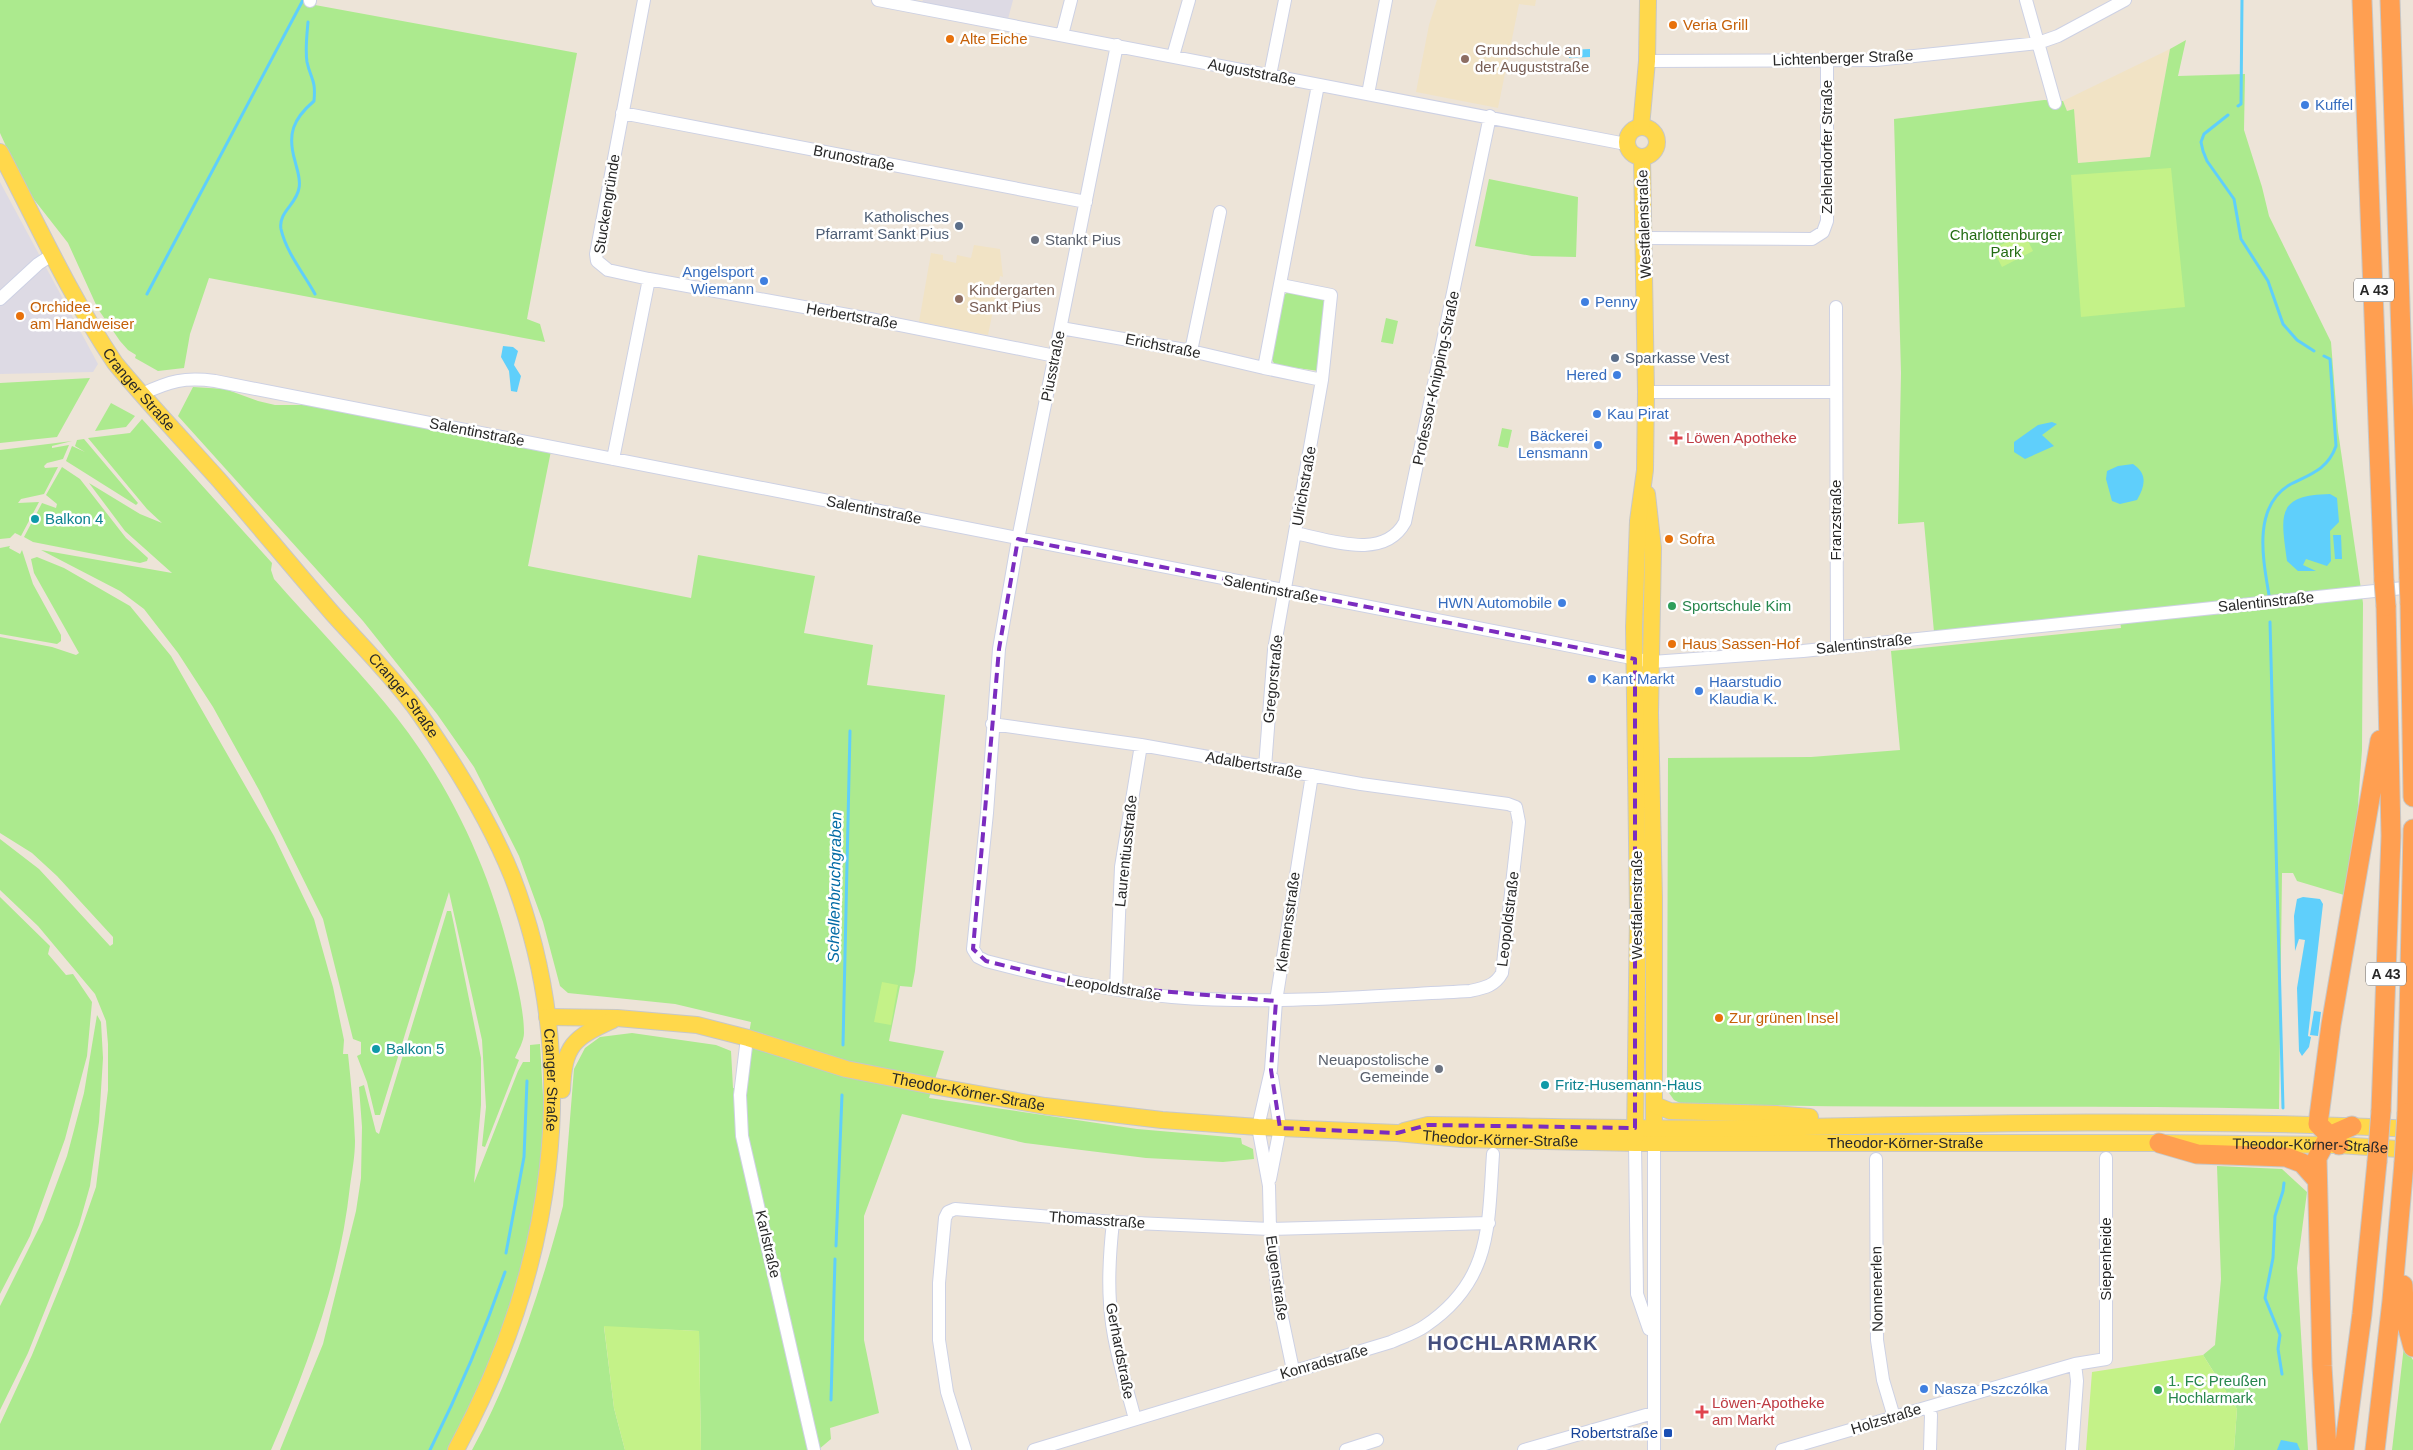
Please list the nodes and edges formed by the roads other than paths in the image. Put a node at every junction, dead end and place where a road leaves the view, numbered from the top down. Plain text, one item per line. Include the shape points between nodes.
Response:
1 (644, 0) edge
2 (878, 0) edge
3 (1071, 0) edge
4 (1189, 0) edge
5 (1285, 0) edge
6 (1386, 0) edge
7 (1648, 0) edge
8 (2026, 0) edge
9 (2125, 0) edge
10 (2362, 0) edge
11 (2390, 0) edge
12 (1062, 35) junction
13 (2038, 43) junction
14 (1117, 45) junction
15 (1173, 56) junction
16 (1647, 61) junction
17 (1827, 61) junction
18 (1270, 75) junction
19 (1318, 85) junction
20 (1368, 94) junction
21 (2055, 103) dead end
22 (622, 113) junction
23 (1490, 116) junction
24 (1641, 127) junction
25 (1626, 144) junction
26 (0, 152) edge
27 (1642, 157) junction
28 (1086, 202) junction
29 (1220, 212) dead end
30 (1645, 238) junction
31 (52, 255) junction
32 (649, 279) junction
33 (1281, 285) junction
34 (0, 299) edge
35 (1836, 307) dead end
36 (1061, 328) junction
37 (1191, 351) junction
38 (1055, 356) junction
39 (1264, 368) junction
40 (1322, 380) junction
41 (1646, 392) junction
42 (1836, 392) junction
43 (142, 394) junction
44 (613, 459) junction
45 (1645, 470) junction
46 (1296, 533) junction
47 (1018, 539) junction
48 (2411, 590) edge
49 (1285, 592) junction
50 (1837, 647) junction
51 (2387, 657) junction
52 (1635, 659) junction
53 (1652, 662) junction
54 (992, 724) junction
55 (1140, 744) junction
56 (1265, 767) junction
57 (1312, 775) junction
58 (2413, 797) edge
59 (1516, 807) joint
60 (2413, 829) edge
61 (1116, 989) junction
62 (1276, 1001) junction
63 (547, 1017) junction
64 (617, 1018) junction
65 (748, 1038) junction
66 (1271, 1070) junction
67 (1655, 1105) junction
68 (2410, 1121) edge
69 (1866, 1124) junction
70 (2352, 1126) joint
71 (1258, 1127) junction
72 (1280, 1128) junction
73 (1635, 1136) junction
74 (1654, 1136) junction
75 (2327, 1137) junction
76 (2159, 1142) junction
77 (1494, 1154) dead end
78 (2409, 1157) edge
79 (2106, 1158) dead end
80 (1876, 1159) dead end
81 (2317, 1180) junction
82 (1269, 1186) junction
83 (2400, 1215) junction
84 (1113, 1222) junction
85 (1489, 1223) junction
86 (540, 1225) junction
87 (1270, 1229) junction
88 (1652, 1338) junction
89 (2413, 1347) edge
90 (2106, 1360) joint
91 (2075, 1364) junction
92 (1293, 1370) junction
93 (1928, 1407) junction
94 (1653, 1413) junction
95 (1894, 1417) junction
96 (1135, 1419) junction
97 (1377, 1440) dead end
98 (1788, 1449) edge
99 (456, 1450) edge
100 (814, 1450) edge
101 (965, 1450) edge
102 (1034, 1450) edge
103 (1346, 1450) edge
104 (1524, 1450) edge
105 (1654, 1450) edge
106 (1930, 1450) edge
107 (2072, 1450) edge
108 (2328, 1450) edge
109 (2344, 1450) edge
110 (2375, 1450) edge

1 - 22 street, Stuckengründe
2 - 12 street, Auguststraße
3 - 12 street
4 - 15 street
5 - 18 street
6 - 20 street
7 - 16 main road
8 - 13 street
9 - 13 street, Lichtenberger Straße via 2058,36
10 - 51 highway, A 43, bridge
11 - 48 highway, A 43
12 - 14 street, Auguststraße
13 - 17 street, Lichtenberger Straße via 1876,60
13 - 21 street
14 - 15 street, Auguststraße
14 - 28 street, Piusstraße
15 - 18 street, Auguststraße
16 - 17 street, Lichtenberger Straße
16 - 24 main road
17 - 30 street, Zehlendorfer Straße via 1827,221 1819,236 1812,239
18 - 19 street, Auguststraße
19 - 20 street, Auguststraße
19 - 33 street
20 - 23 street, Auguststraße
22 - 28 street, Brunostraße
22 - 32 street, Stuckengründe via 597,261 608,270
23 - 25 street, Auguststraße
23 - 46 street, Professor-Knipping-Straße via 1405,522 1401,530 1380,543 1348,543
24 - 25 main road via 1630,132
24 - 27 main road, Westfalenstraße via 1654,133 1657,142 1654,151
25 - 27 main road, Westfalenstraße via 1633,155
26 - 31 main road, Cranger Straße
27 - 30 main road, Westfalenstraße
28 - 36 street, Piusstraße
29 - 37 street
30 - 41 main road, Westfalenstraße
31 - 34 street
31 - 43 main road, Cranger Straße via 96,335
32 - 38 street, Herbertstraße
32 - 44 street
33 - 39 street
33 - 40 street, Ulrichstraße via 1331,295
35 - 42 street, Franzstraße
36 - 37 street, Erichstraße
36 - 38 street, Piusstraße
37 - 39 street, Erichstraße
38 - 47 street, Piusstraße
39 - 40 street
40 - 46 street, Ulrichstraße
41 - 42 street
41 - 45 main road, Westfalenstraße
42 - 50 street, Franzstraße
43 - 44 street, Salentinstraße via 177,380 215,380
43 - 63 main road, Cranger Straße via 417,710 484,816 512,875 533,942
44 - 47 street, Salentinstraße
45 - 52 main road, Westfalenstraße via 1638,521
45 - 53 main road, Westfalenstraße via 1653,548
46 - 49 street, Ulrichstraße
47 - 49 street, Salentinstraße
47 - 54 street, Leopoldstraße via 998,650
48 - 50 street, Salentinstraße
48 - 58 highway, A 43
49 - 52 street, Salentinstraße
49 - 56 street, Gregorstraße via 1274,650
50 - 53 street, Salentinstraße
51 - 75 highway via 2380,740 2331,1025
51 - 109 highway, A 43, bridge via 2391,836 2381,1111 2362,1314
52 - 53 street, Salentinstraße
52 - 73 main road, Westfalenstraße via 1638,912
53 - 67 main road, Westfalenstraße
54 - 55 street, Adalbertstraße
54 - 61 street, Leopoldstraße via 987,813 973,949 986,961 1078,984
55 - 56 street, Adalbertstraße
55 - 61 street, Laurentiusstraße via 1121,867
56 - 57 street, Adalbertstraße
57 - 59 street, Adalbertstraße
57 - 62 street, Klemensstraße
59 - 62 street, Leopoldstraße via 1519,822 1507,938 1502,972 1497,981 1470,991
60 - 68 highway, A 43
61 - 62 street, Leopoldstraße via 1172,996
62 - 66 street, Klemensstraße
63 - 64 main road, Theodor-Körner-Straße
63 - 86 main road, Cranger Straße via 553,1116
64 - 65 main road, Theodor-Körner-Straße via 697,1025
64 - 86 main road, Cranger Straße via 579,1038 564,1061 552,1204
65 - 71 main road, Theodor-Körner-Straße via 846,1069 1045,1106
65 - 100 street, Karlstraße via 740,1095 742,1136
66 - 71 street, Klemensstraße
66 - 72 street, Klemensstraße
67 - 69 main road, Theodor-Körner-Straße via 1670,1112 1776,1114
67 - 74 main road, Westfalenstraße
68 - 70 main road, Theodor-Körner-Straße
68 - 78 highway, A 43, bridge
69 - 74 main road, Theodor-Körner-Straße
69 - 75 main road, Theodor-Körner-Straße via 2109,1122
70 - 75 highway
71 - 72 main road, Theodor-Körner-Straße
71 - 82 street, Eugenstraße
72 - 73 main road, Theodor-Körner-Straße via 1453,1138
72 - 82 street, Eugenstraße
73 - 74 main road, Theodor-Körner-Straße
73 - 88 street, Westfalenstraße via 1637,1294
74 - 76 main road, Theodor-Körner-Straße
74 - 88 street, Westfalenstraße
75 - 76 main road, Theodor-Körner-Straße
75 - 78 main road, Theodor-Körner-Straße
75 - 81 highway via 2317,1158
76 - 81 highway via 2197,1154 2286,1157 2302,1163
77 - 85 street, Konradstraße
78 - 83 highway, A 43
79 - 90 street, Siepenheide
80 - 95 street, Nonnenerlen via 1877,1340 1883,1380
81 - 108 highway via 2322,1366
82 - 87 street, Eugenstraße
83 - 89 highway via 2405,1318
83 - 110 highway, A 43
84 - 87 street, Thomasstraße
84 - 96 street, Gerhardstraße via 1108,1275 1110,1304 1115,1343
84 - 101 street, Thomasstraße via 955,1209 948,1212 939,1283 939,1340 946,1392
85 - 87 street, Thomasstraße
85 - 92 street, Konradstraße via 1487,1241 1473,1274 1455,1301 1424,1327 1391,1342
86 - 99 main road, Cranger Straße via 508,1333
87 - 92 street, Eugenstraße via 1280,1308
88 - 94 street, Westfalenstraße
90 - 91 street, Holzstraße
91 - 93 street, Holzstraße
91 - 107 street via 2077,1382
92 - 96 street, Konradstraße
93 - 95 street, Holzstraße
93 - 106 street via 1931,1416
94 - 104 street
94 - 105 street, Westfalenstraße
95 - 98 street, Holzstraße
96 - 102 street, Konradstraße
97 - 103 street

